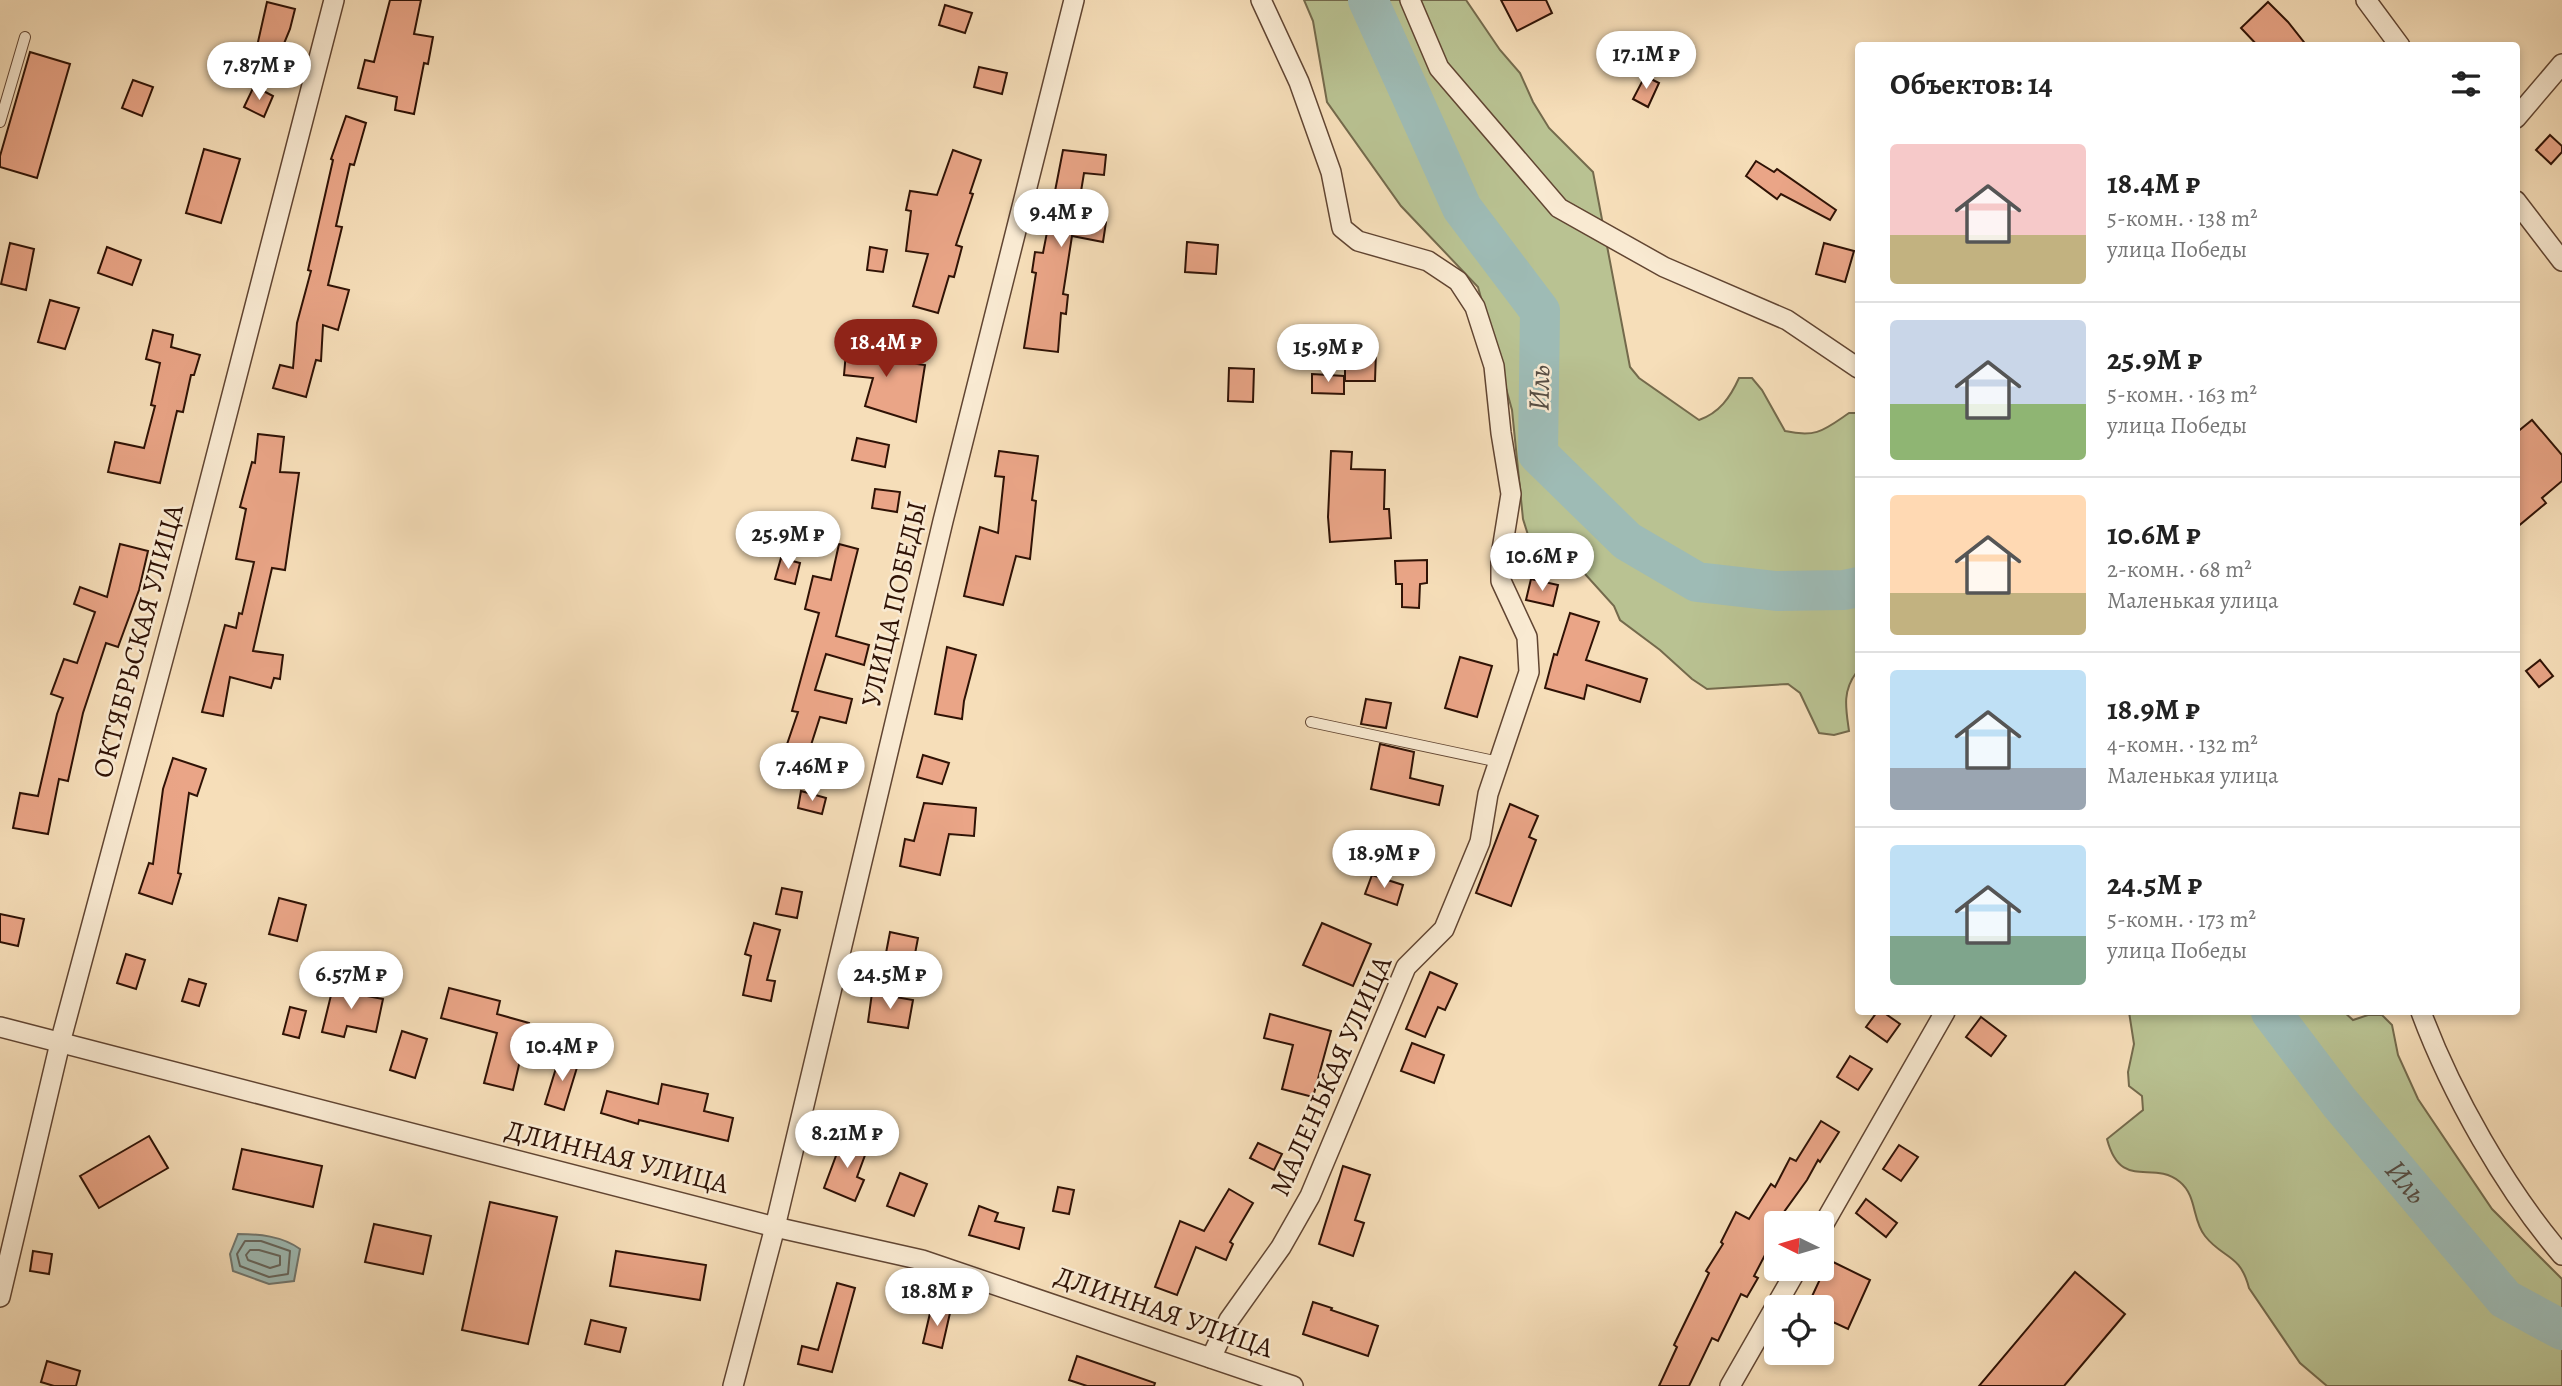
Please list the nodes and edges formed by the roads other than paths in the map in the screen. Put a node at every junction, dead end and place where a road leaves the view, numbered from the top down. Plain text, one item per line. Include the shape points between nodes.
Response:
1 (334, 0) edge
2 (1074, 0) edge
3 (1261, 0) edge
4 (1410, 0) edge
5 (2366, 0) edge
6 (25, 37) dead end
7 (2397, 42) edge
8 (2562, 64) edge
9 (2520, 113) edge
10 (0, 122) edge
11 (2520, 206) edge
12 (2562, 261) edge
13 (1855, 366) edge
14 (1311, 722) dead end
15 (1499, 762) junction
16 (1943, 1015) edge
17 (2422, 1015) edge
18 (0, 1027) edge
19 (60, 1043) junction
20 (1831, 1211) edge
21 (775, 1227) junction
22 (2562, 1255) edge
23 (1790, 1281) edge
24 (0, 1297) edge
25 (1210, 1358) junction
26 (733, 1386) edge
27 (1293, 1386) edge
28 (1730, 1386) edge

1 - 19 street, ОКТЯБРЬСКАЯ УЛИЦА
2 - 21 street, УЛИЦА ПОБЕДЫ via 943,521
3 - 15 street, МАЛЕНЬКАЯ УЛИЦА via 1304,95 1331,172 1342,228 1358,241 1428,261 1458,281 1475,307 1494,366 1511,494 1501,581 1527,637 1529,672
4 - 13 street via 1439,68 1559,208 1664,267 1787,320
5 - 7 street
6 - 10 lane
8 - 9 street
11 - 12 street
14 - 15 lane
15 - 25 street, МАЛЕНЬКАЯ УЛИЦА via 1480,842 1444,929 1406,967 1310,1195 1281,1247 1229,1320
16 - 20 street
17 - 22 street via 2446,1072 2490,1152 2533,1222
18 - 19 street, ДЛИННАЯ УЛИЦА
19 - 21 street, ДЛИННАЯ УЛИЦА
19 - 24 street, ОКТЯБРЬСКАЯ УЛИЦА
21 - 25 street, ДЛИННАЯ УЛИЦА via 922,1259
21 - 26 street, УЛИЦА ПОБЕДЫ
23 - 28 street
25 - 27 street, ДЛИННАЯ УЛИЦА

